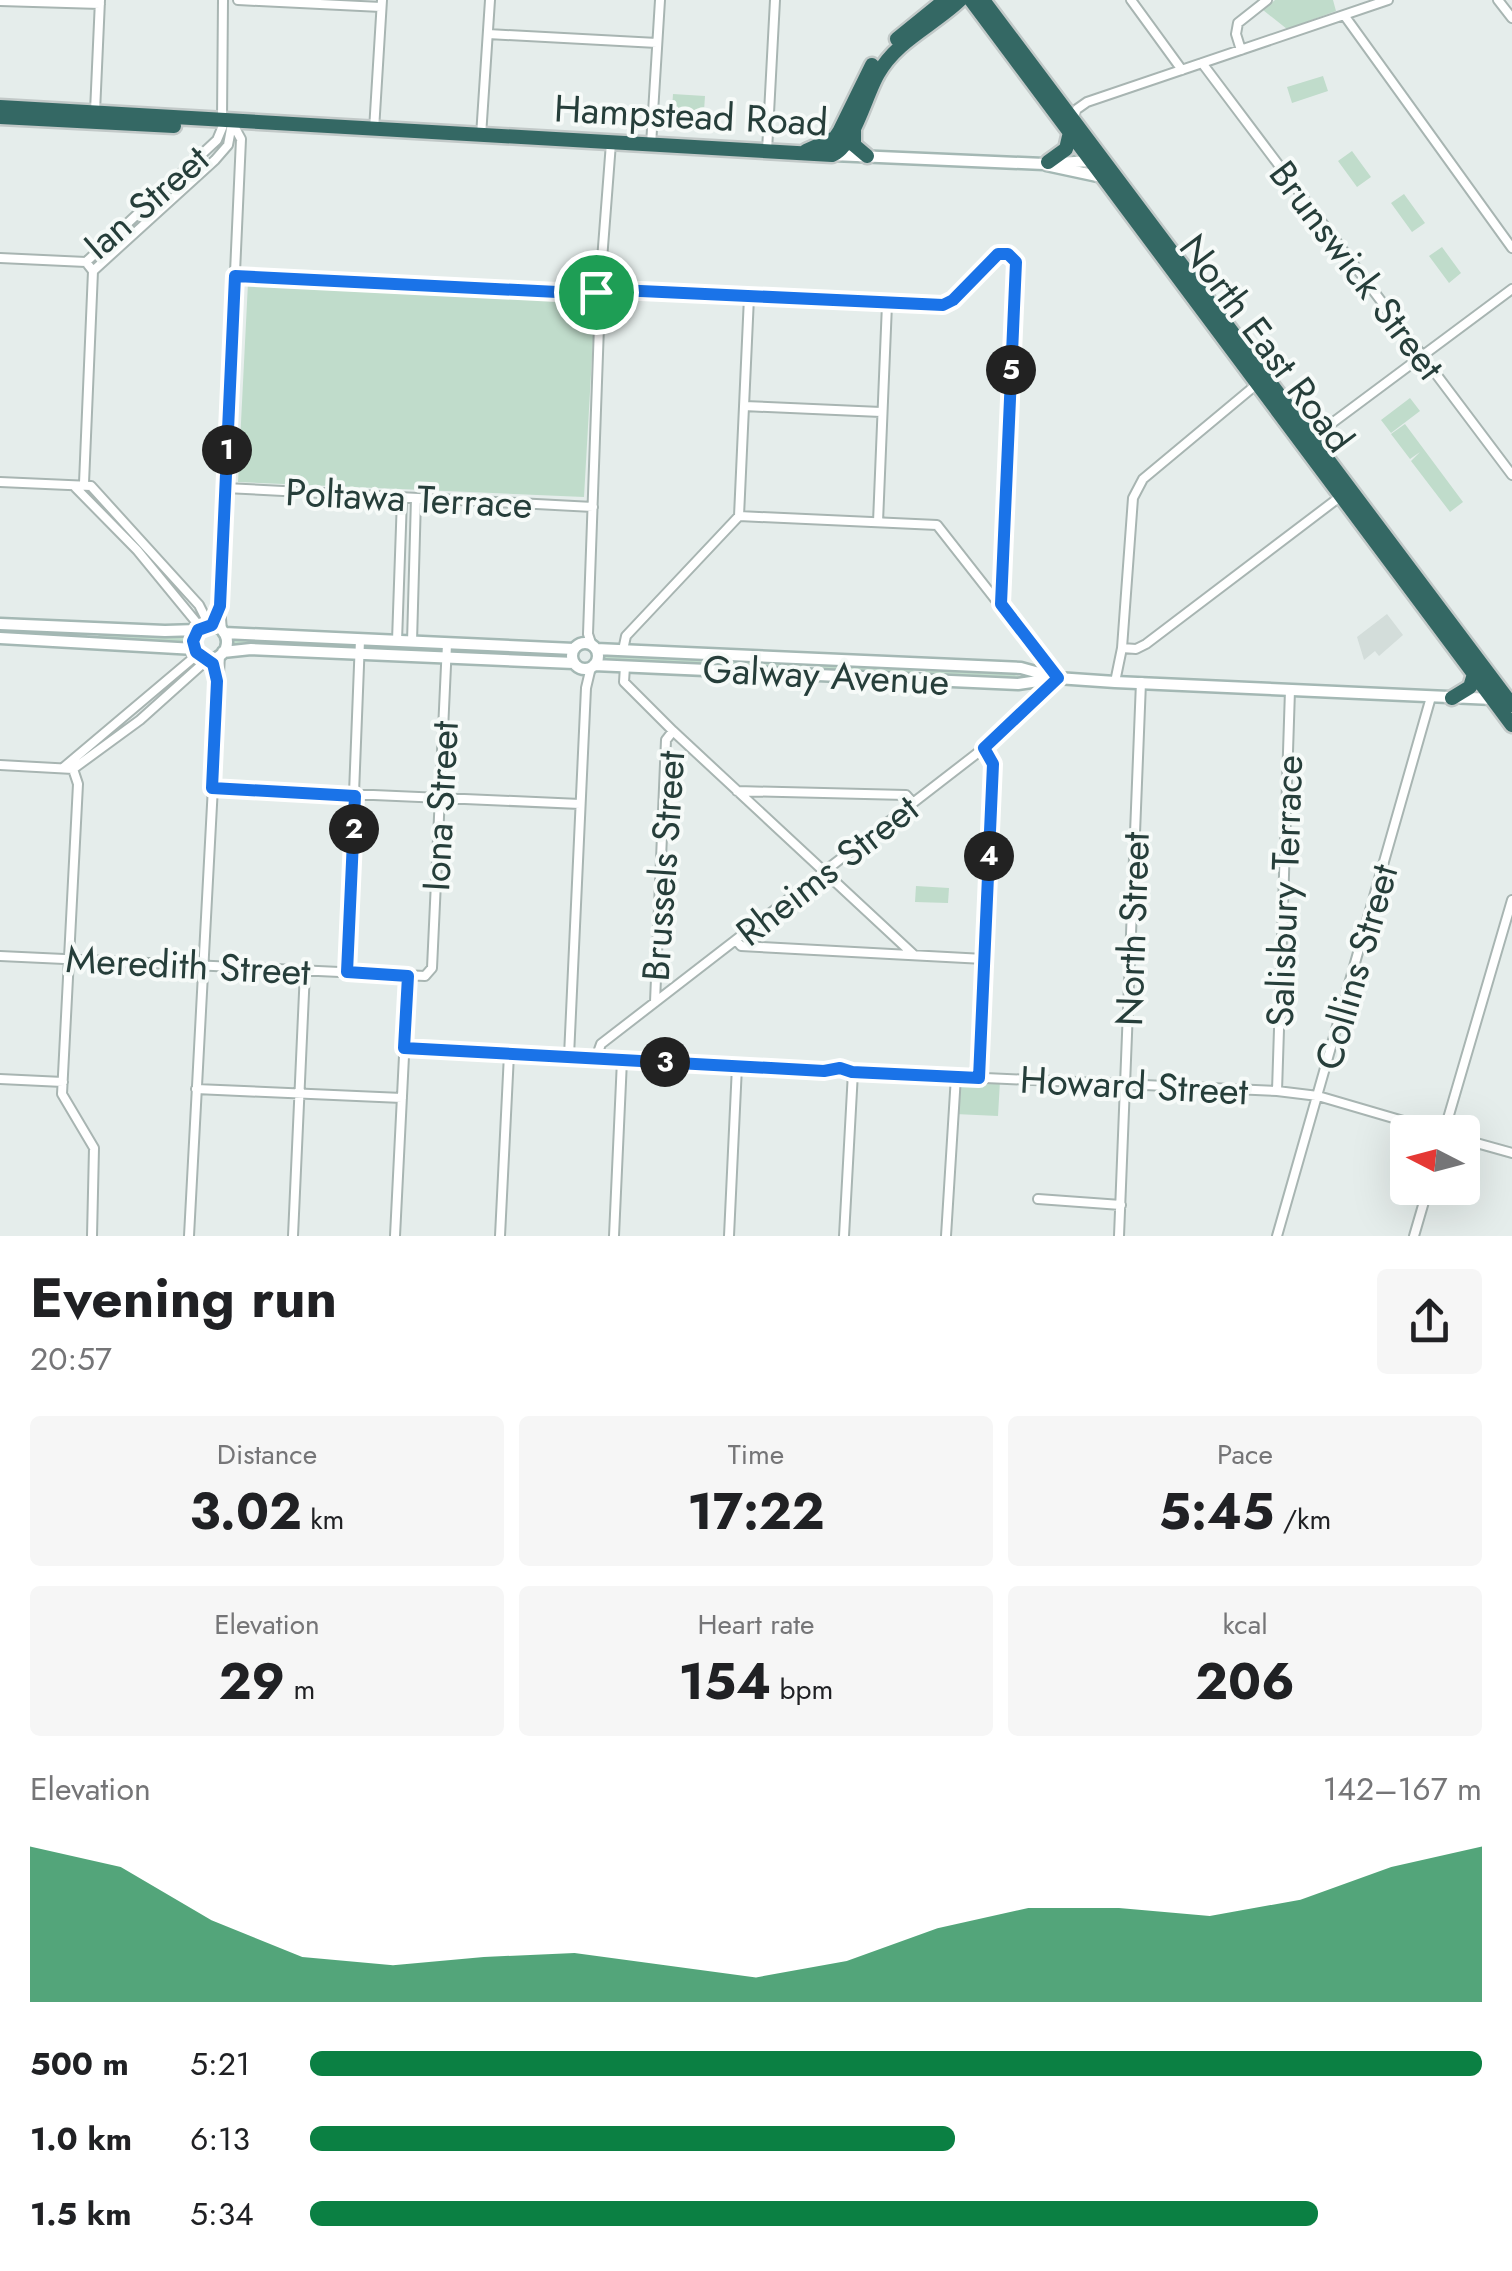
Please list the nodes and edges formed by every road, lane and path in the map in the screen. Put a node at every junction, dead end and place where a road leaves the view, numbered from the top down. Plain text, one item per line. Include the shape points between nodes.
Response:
1 (223, 0) edge
2 (238, 0) edge
3 (490, 0) edge
4 (660, 0) edge
5 (776, 0) edge
6 (945, 0) edge
7 (960, 0) edge
8 (971, 0) edge
9 (984, 0) edge
10 (1131, 0) edge
11 (1267, 0) edge
12 (1388, 0) edge
13 (1498, 0) edge
14 (0, 1) edge
15 (100, 2) edge
16 (381, 4) edge
17 (1344, 15) junction
18 (1512, 18) edge
19 (488, 34) junction
20 (657, 43) junction
21 (1241, 50) junction
22 (1202, 63) junction
23 (1182, 70) junction
24 (0, 107) edge
25 (0, 117) edge
26 (95, 117) junction
27 (1075, 118) junction
28 (855, 124) junction
29 (231, 125) junction
30 (374, 130) junction
31 (481, 136) junction
32 (610, 143) junction
33 (651, 145) junction
34 (767, 152) junction
35 (801, 154) junction
36 (832, 155) junction
37 (867, 156) junction
38 (1090, 161) junction
39 (1046, 163) junction
40 (1106, 172) junction
41 (1512, 248) edge
42 (0, 258) edge
43 (86, 262) junction
44 (93, 271) junction
45 (235, 276) junction
46 (1512, 288) edge
47 (604, 292) junction
48 (749, 297) junction
49 (887, 304) junction
50 (1421, 356) junction
51 (1257, 384) junction
52 (744, 406) junction
53 (881, 412) junction
54 (1307, 442) junction
55 (1512, 475) edge
56 (0, 482) edge
57 (79, 485) junction
58 (225, 488) junction
59 (1341, 496) junction
60 (402, 498) junction
61 (416, 498) junction
62 (593, 506) junction
63 (739, 516) junction
64 (878, 522) junction
65 (1001, 604) junction
66 (0, 624) edge
67 (213, 624) junction
68 (0, 638) edge
69 (360, 640) junction
70 (398, 641) junction
71 (412, 642) junction
72 (448, 644) junction
73 (586, 644) junction
74 (1122, 648) junction
75 (623, 650) junction
76 (360, 655) junction
77 (210, 657) junction
78 (447, 658) junction
79 (586, 666) junction
80 (625, 666) junction
81 (1474, 674) junction
82 (1058, 678) junction
83 (217, 681) junction
84 (1115, 682) junction
85 (1141, 682) junction
86 (1290, 690) junction
87 (1431, 697) junction
88 (1452, 698) junction
89 (1503, 700) edge
90 (1512, 725) edge
91 (672, 732) junction
92 (984, 748) junction
93 (0, 764) edge
94 (68, 768) junction
95 (212, 788) junction
96 (737, 791) junction
97 (355, 796) junction
98 (440, 799) junction
99 (913, 803) junction
100 (580, 804) junction
101 (824, 870) junction
102 (1512, 900) edge
103 (736, 940) junction
104 (914, 955) junction
105 (0, 956) edge
106 (984, 959) junction
107 (70, 960) junction
108 (202, 965) junction
109 (432, 968) joint
110 (304, 971) junction
111 (347, 972) junction
112 (408, 976) junction
113 (655, 1002) junction
114 (404, 1048) junction
115 (509, 1054) junction
116 (568, 1056) junction
117 (596, 1058) junction
118 (622, 1060) junction
119 (737, 1066) junction
120 (852, 1072) junction
121 (956, 1076) junction
122 (979, 1078) junction
123 (0, 1079) edge
124 (62, 1082) junction
125 (1126, 1086) junction
126 (196, 1090) junction
127 (1276, 1092) junction
128 (299, 1094) junction
129 (1318, 1096) junction
130 (402, 1098) junction
131 (1448, 1115) edge
132 (1390, 1117) edge
133 (1480, 1144) edge
134 (1512, 1153) edge
135 (1038, 1199) dead end
136 (1121, 1205) junction
137 (1423, 1205) edge
138 (92, 1236) edge
139 (190, 1236) edge
140 (293, 1236) edge
141 (395, 1236) edge
142 (500, 1236) edge
143 (614, 1236) edge
144 (729, 1236) edge
145 (844, 1236) edge
146 (946, 1236) edge
147 (1120, 1236) edge
148 (1276, 1236) edge
149 (1414, 1236) edge

1 - 29 street
2 - 16 street
3 - 19 street
4 - 20 street
5 - 34 street
6 - 35 highway via 878,56 834,138
7 - 28 highway via 888,58
8 - 27 highway, North East Road
9 - 27 highway, North East Road
10 - 23 street
11 - 21 street via 1238,23
12 - 17 street
13 - 18 street
14 - 15 street
15 - 26 street
16 - 30 street
17 - 21 street
17 - 41 street
19 - 20 street
19 - 31 street
20 - 33 street
21 - 22 street
22 - 23 street
22 - 50 street, Brunswick Street
23 - 27 street
24 - 26 highway, Hampstead Road
25 - 26 highway, Hampstead Road
26 - 29 highway, Hampstead Road
27 - 38 highway, North East Road
27 - 39 highway via 1066,149
27 - 40 highway, North East Road
28 - 36 highway via 841,152
28 - 37 highway via 854,144
29 - 30 highway, Hampstead Road
29 - 43 street, Ian Street
29 - 44 street, Ian Street via 228,145 215,160
29 - 45 street via 241,139
30 - 31 highway, Hampstead Road
31 - 32 highway, Hampstead Road
32 - 33 highway, Hampstead Road
32 - 47 street
33 - 34 highway, Hampstead Road
34 - 35 highway, Hampstead Road
35 - 36 highway, Hampstead Road
36 - 37 street, Hampstead Road
37 - 39 street, Hampstead Road
38 - 39 street, Hampstead Road
38 - 40 highway
39 - 40 street, Hampstead Road
40 - 51 highway, North East Road
40 - 54 highway, North East Road
42 - 43 street, Ian Street
43 - 44 street
44 - 57 street
45 - 47 street
45 - 58 street
46 - 50 street
47 - 48 street
47 - 62 street
48 - 49 street
48 - 52 street
49 - 53 street
49 - 65 street via 943,305 998,254 1016,262
50 - 54 street
50 - 55 street, Brunswick Street
51 - 54 highway, North East Road
51 - 74 street via 1143,480 1133,498
52 - 53 street
52 - 63 street
53 - 64 street
54 - 59 highway, North East Road
54 - 89 highway, North East Road
56 - 57 street
57 - 67 street
57 - 67 street via 91,486
58 - 60 street, Poltawa Terrace
58 - 67 street
59 - 74 street via 1146,644
59 - 81 highway, North East Road
60 - 61 street, Poltawa Terrace
60 - 70 street
61 - 62 street, Poltawa Terrace
61 - 71 street
62 - 73 street
63 - 64 street
63 - 75 street via 626,636
64 - 65 street via 936,525
65 - 82 street
66 - 67 street, Galway Avenue
67 - 69 street, Galway Avenue
67 - 77 street via 226,643
67 - 77 street via 193,639
68 - 77 street, Galway Avenue
69 - 70 street, Galway Avenue
69 - 76 street
70 - 71 street, Galway Avenue
71 - 72 street, Galway Avenue
72 - 73 street, Galway Avenue
72 - 78 street, Iona Street
73 - 75 street, Galway Avenue
73 - 79 street
73 - 79 street via 598,656
74 - 84 street
75 - 82 street, Galway Avenue via 1021,668
76 - 77 street, Galway Avenue via 252,650
76 - 78 street, Galway Avenue
76 - 97 street
77 - 83 street
77 - 83 street
77 - 94 street
77 - 94 street via 140,720
78 - 79 street, Galway Avenue
78 - 98 street, Iona Street
79 - 80 street, Galway Avenue
79 - 100 street
80 - 82 street, Galway Avenue via 1018,684
80 - 91 street via 624,682
81 - 88 highway via 1470,687
81 - 89 highway, North East Road
82 - 84 street, Galway Avenue
82 - 92 street, Rheims Street
83 - 95 street
84 - 85 street, Galway Avenue
85 - 86 street, Galway Avenue
85 - 125 street, North Street
86 - 87 street, Galway Avenue
86 - 127 street, Salisbury Terrace
87 - 88 street, Galway Avenue
87 - 129 street, Collins Street
88 - 89 street, Galway Avenue
89 - 90 highway, North East Road
91 - 96 street
91 - 113 street, Brussels Street via 666,740
92 - 99 street, Rheims Street
92 - 106 street via 993,764
93 - 94 street
94 - 107 street via 78,784
95 - 97 street
95 - 108 street
96 - 99 street via 906,795
96 - 101 street
97 - 98 street
97 - 111 street
98 - 100 street
98 - 109 street, Iona Street
99 - 101 street, Rheims Street
100 - 116 street
101 - 103 street, Rheims Street
101 - 104 street
102 - 131 street
103 - 104 street via 741,946
103 - 113 street, Rheims Street
104 - 106 street
105 - 107 street, Meredith Street
106 - 122 street
107 - 108 street, Meredith Street
107 - 124 street
108 - 110 street, Meredith Street
108 - 126 street
109 - 112 street, Meredith Street via 425,976
110 - 111 street, Meredith Street
110 - 128 street
111 - 112 street, Meredith Street
112 - 114 street
113 - 117 street, Rheims Street via 601,1044
114 - 115 street, Howard Street
114 - 130 street
115 - 116 street, Howard Street
115 - 142 street
116 - 117 street, Howard Street
117 - 118 street, Howard Street
118 - 119 street, Howard Street
118 - 143 street
119 - 120 street, Howard Street
119 - 144 street
120 - 121 street, Howard Street
120 - 145 street
121 - 122 street, Howard Street
121 - 146 street
122 - 125 street, Howard Street
123 - 124 street
124 - 138 street via 62,1094 94,1148
125 - 127 street, Howard Street
125 - 136 street, North Street
126 - 128 street
126 - 139 street
127 - 129 street, Howard Street
128 - 130 street
128 - 140 street
129 - 132 street, Howard Street
129 - 148 street, Collins Street
130 - 141 street
133 - 134 street
135 - 136 street
136 - 147 street, North Street
137 - 149 street

